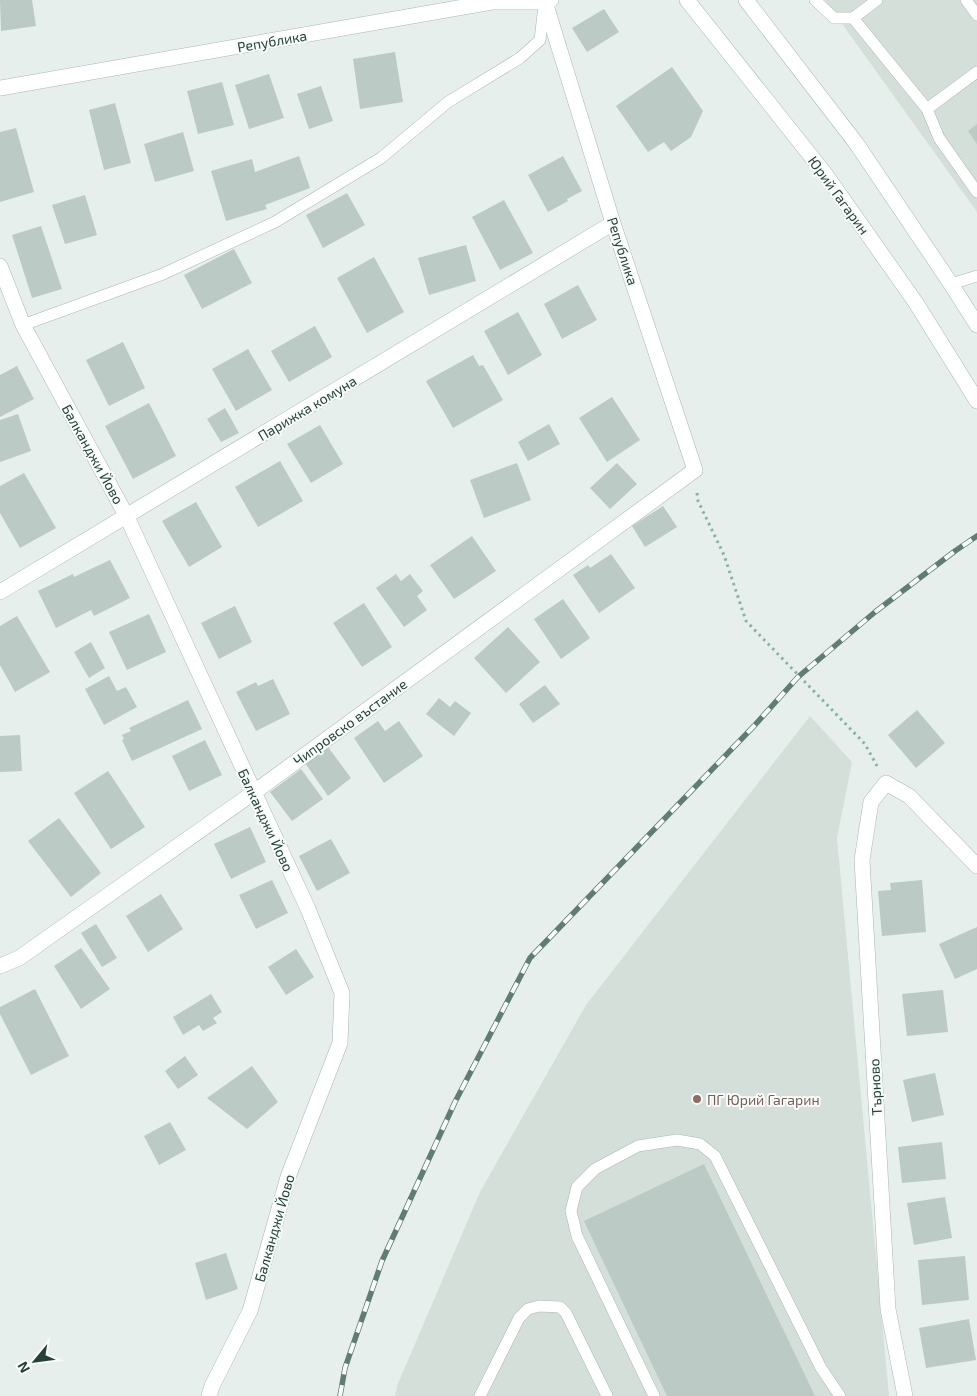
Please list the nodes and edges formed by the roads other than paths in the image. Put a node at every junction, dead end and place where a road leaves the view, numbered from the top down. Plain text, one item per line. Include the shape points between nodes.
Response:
1 (687, 0) edge
2 (746, 0) edge
3 (815, 0) edge
4 (877, 0) edge
5 (966, 0) edge
6 (491, 1) edge
7 (548, 1) edge
8 (977, 15) edge
9 (853, 18) junction
10 (977, 72) edge
11 (0, 88) edge
12 (926, 109) junction
13 (977, 192) edge
14 (613, 223) junction
15 (0, 266) edge
16 (977, 276) edge
17 (951, 284) junction
18 (23, 325) junction
19 (977, 325) edge
20 (977, 401) edge
21 (695, 470) joint
22 (127, 517) junction
23 (0, 592) edge
24 (253, 793) junction
25 (977, 866) edge
26 (0, 966) edge
27 (209, 1396) edge
28 (480, 1396) edge
29 (607, 1396) edge
30 (654, 1396) edge
31 (840, 1396) edge
32 (905, 1396) edge

1 - 20 street, Юрий Гагарин via 831,183 916,303
2 - 17 street via 856,143
3 - 9 lane via 834,18
4 - 9 lane
5 - 8 lane
6 - 7 street, Република
6 - 11 street, Република
7 - 14 street, Република
7 - 18 lane via 540,40 520,58 448,102 381,158 276,222 163,274
9 - 12 lane
10 - 12 lane
12 - 13 lane via 938,138
14 - 21 street, Република
14 - 22 street, Парижка комуна
15 - 18 street, Балканджи Йово
16 - 17 lane
17 - 19 street
18 - 22 street, Балканджи Йово
21 - 24 street, Чипровско въстание
22 - 23 street, Парижка комуна
22 - 24 street, Балканджи Йово
24 - 26 street, Чипровско въстание via 19,958
24 - 27 street, Балканджи Йово via 308,909 342,993 340,1043 288,1177 250,1311
25 - 32 street, Търново via 909,796 886,784 871,802 862,860 888,1309
28 - 29 lane via 519,1318 528,1309 551,1306 560,1307 566,1313
30 - 31 lane via 577,1236 571,1211 577,1187 596,1170 638,1146 677,1140 700,1144 715,1156 821,1368

